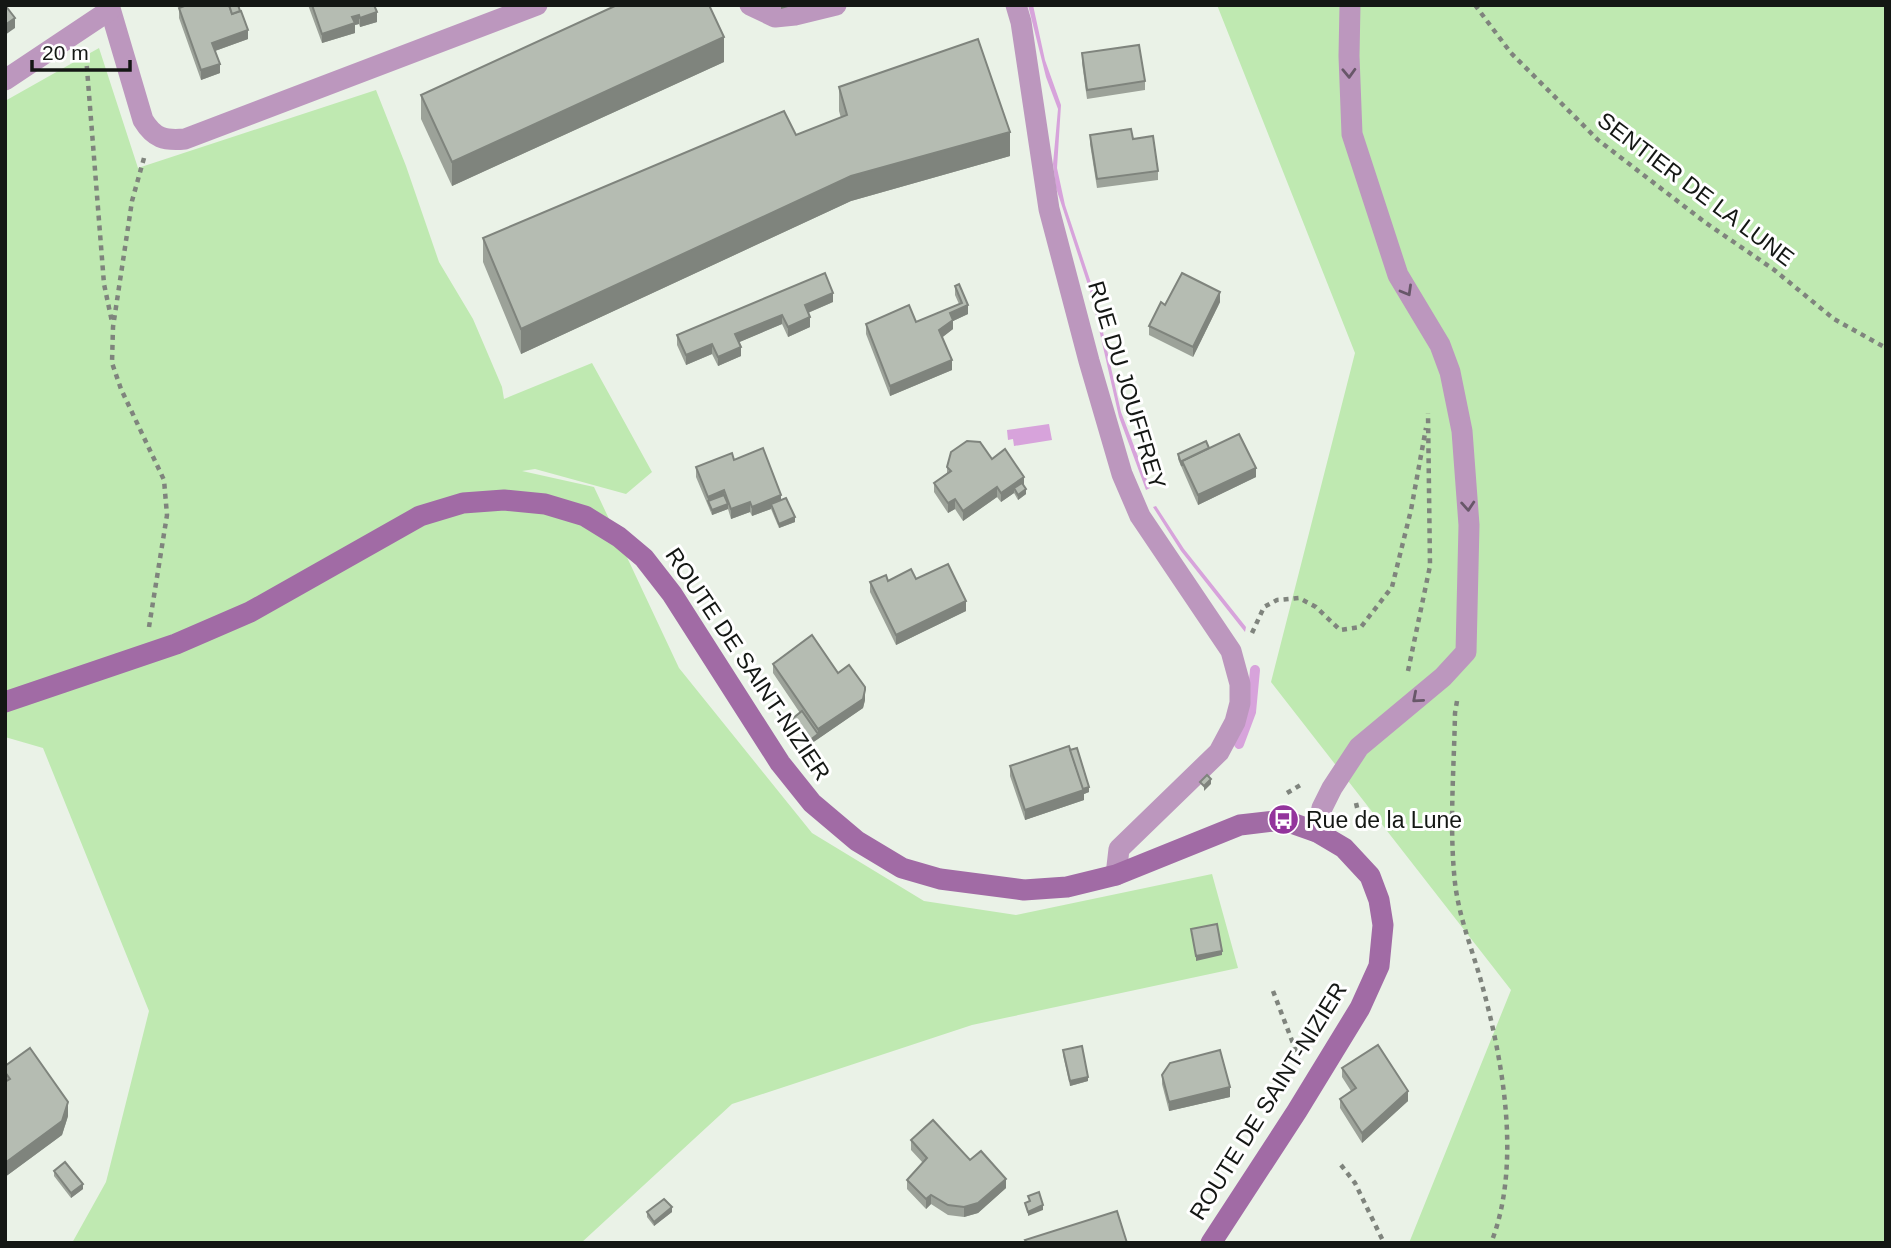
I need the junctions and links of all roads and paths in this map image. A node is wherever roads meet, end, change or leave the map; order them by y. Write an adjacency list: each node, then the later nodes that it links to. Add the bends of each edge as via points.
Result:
1 (537, 5): 10 (street, via 185,139 167,141)
2 (750, 5): 3 (street, via 775,17)
3 (836, 5)
4 (1016, 5): 23 (street, RUE DU JOUFFREY, via 1049,209 1122,474 1140,516 1231,651 1240,684 1236,722 1219,752 1119,849)
5 (1350, 5): 16 (street, one-way to 16, via 1352,134 1398,275 1440,345 1462,431 1469,525)
6 (1475, 5): 12 (path, SENTIER DE LA LUNE, via 1511,53 1598,139 1835,320)
7 (110, 7): 8 (street); 10 (street, via 137,103)
8 (83, 28): 9 (street); 11 (path, via 104,284)
9 (5, 80)
10 (152, 134): 11 (path, via 132,201)
11 (113, 327): 17 (path, via 112,363 164,480 167,515)
12 (1886, 348)
13 (1427, 404): 14 (path)
14 (1429, 416): 15 (path, via 1392,587 1361,627 1340,630 1299,598 1277,600 1264,607); 18 (path, via 1430,565)
15 (1252, 636)
16 (1466, 652): 22 (street, one-way to 22, via 1359,747 1322,808); 29 (path, via 1455,713 1455,885 1492,1024 1504,1109 1506,1180)
17 (145, 655): 19 (main road, ROUTE DE SAINT-NIZIER); 23 (main road, ROUTE DE SAINT-NIZIER, via 250,612 420,516 464,503 545,504 585,516 644,558 780,763 811,803 858,841 902,868 940,879 1024,890 1067,887)
18 (1406, 681)
19 (5, 702)
20 (1310, 780): 21 (path)
21 (1277, 795)
22 (1317, 832): 23 (main road, ROUTE DE SAINT-NIZIER, via 1283,820 1240,825); 27 (main road, ROUTE DE SAINT-NIZIER, via 1344,848 1370,876 1380,900 1383,925 1379,966 1360,1009)
23 (1116, 875)
24 (1273, 991): 25 (path, via 1299,1060)
25 (1296, 1070)
26 (1341, 1165): 28 (path, via 1355,1183)
27 (1211, 1243)
28 (1384, 1243)
29 (1491, 1243)

